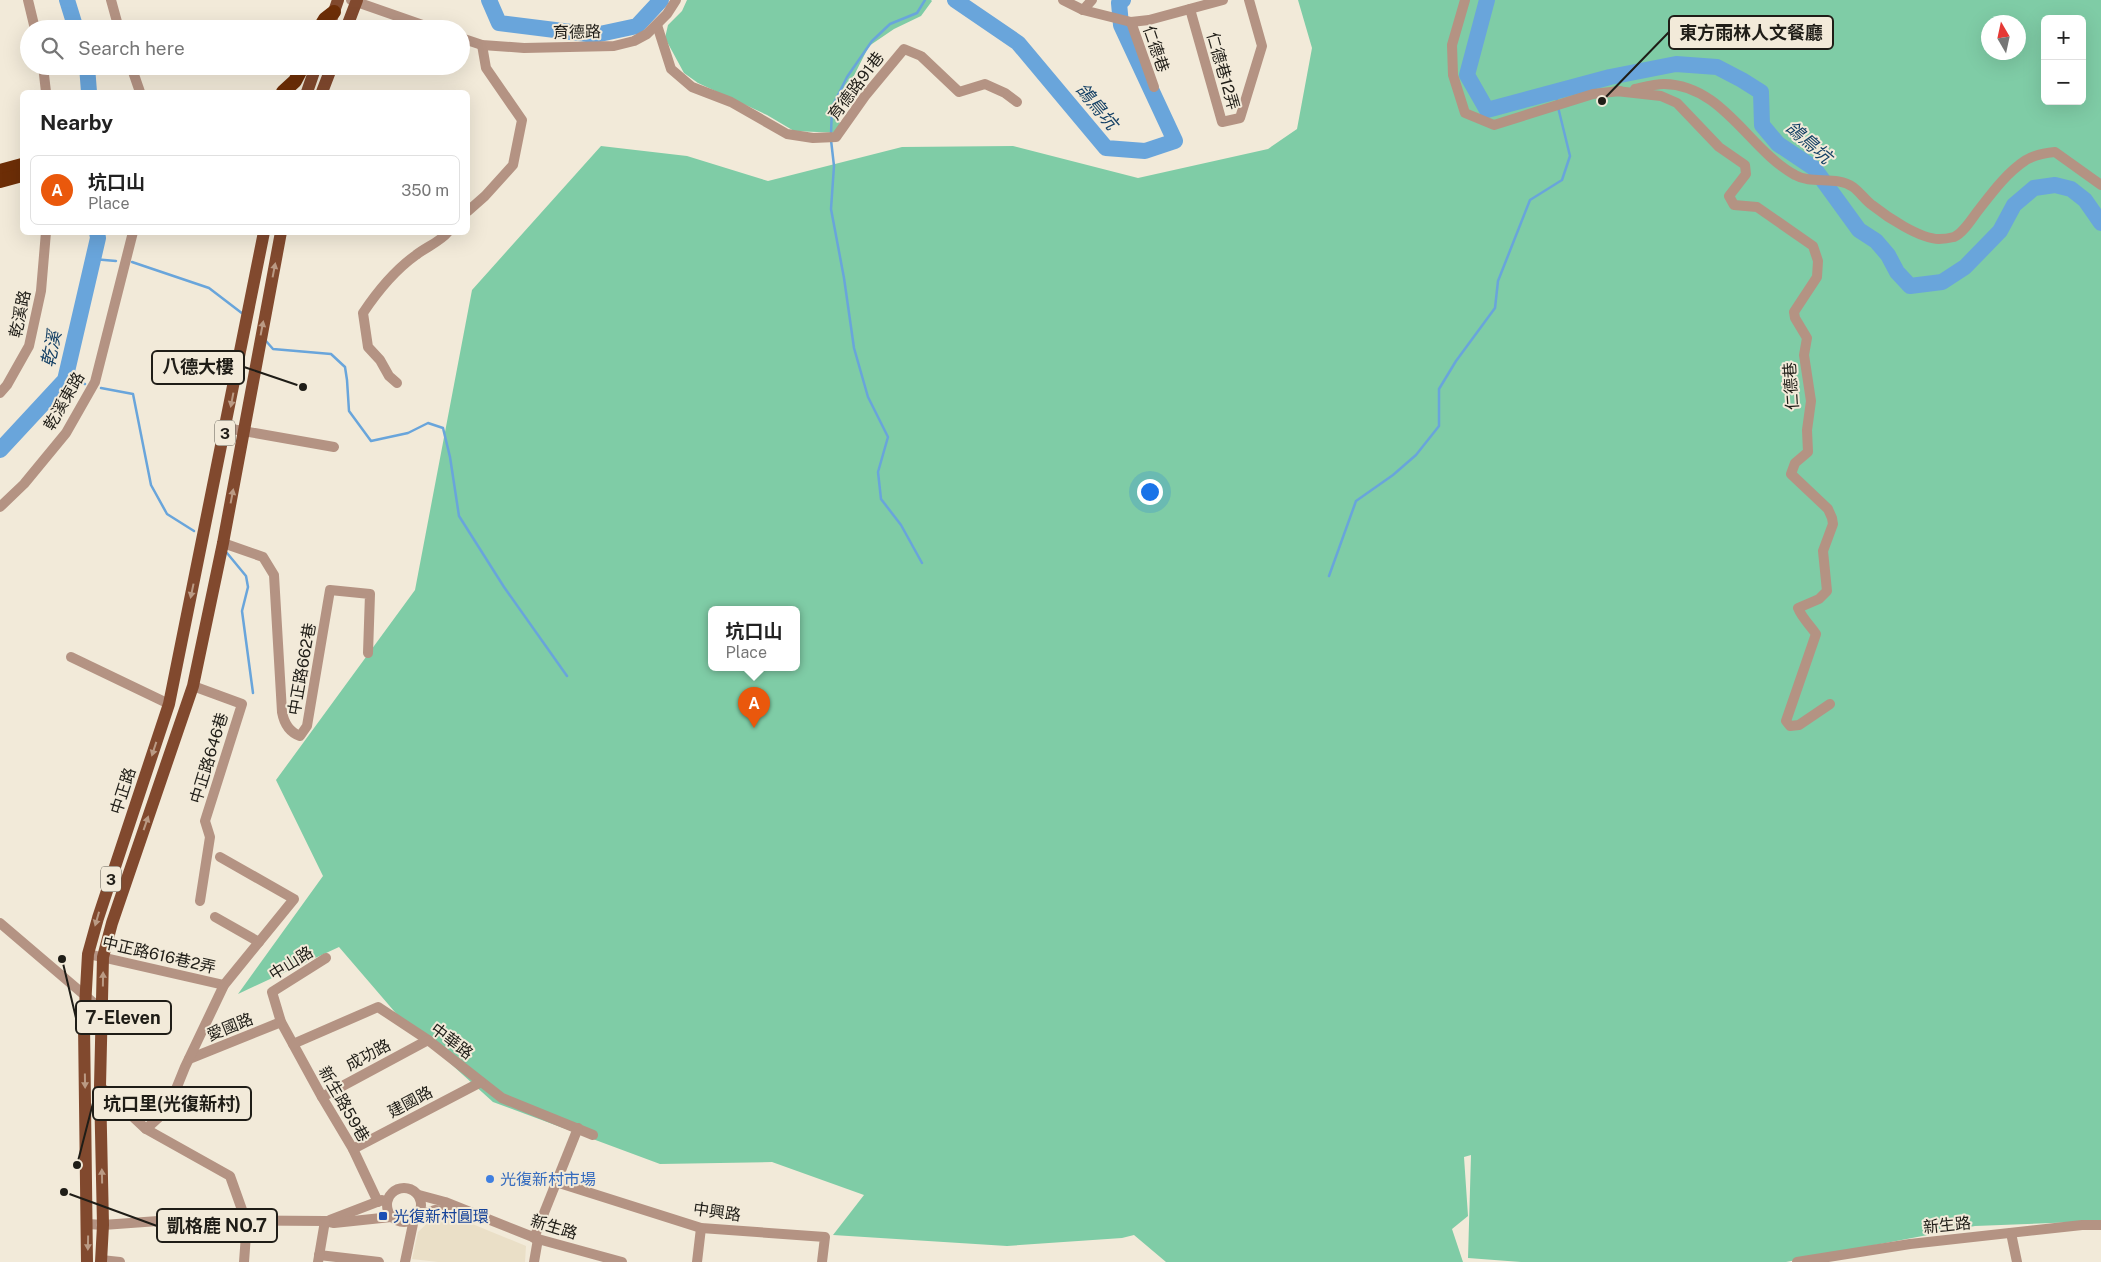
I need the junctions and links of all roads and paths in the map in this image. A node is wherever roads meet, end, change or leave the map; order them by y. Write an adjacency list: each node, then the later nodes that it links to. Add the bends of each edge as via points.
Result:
1 (28, 0): 13 (street)
2 (111, 0): 14 (street)
3 (676, 0): 20 (street, 育德路)
4 (1063, 0): 12 (street)
5 (1092, 0): 12 (street)
6 (1223, 0): 11 (street, 仁德巷)
7 (1249, 0): 11 (street, 仁德巷12弄, via 1262,46 1240,118 1222,122)
8 (1465, 0): 34 (street, 仁德巷, via 1452,45 1453,74 1465,113 1494,125 1593,94)
9 (355, 1): 17 (main road); 18 (street)
10 (336, 6): 15 (highway); 16 (main road)
11 (1190, 9): 19 (street, 仁德巷, via 1149,20)
12 (1087, 12): 19 (street)
13 (34, 20)
14 (117, 20)
15 (324, 20)
16 (331, 20)
17 (349, 20)
18 (409, 20)
19 (1128, 20): 28 (street, 仁德巷)
20 (657, 25): 22 (street, 育德路, via 634,41 614,46 524,48); 35 (street, 育德路91巷, via 670,69 692,87 731,102 788,134 836,138 904,49 921,56 959,92 985,84 1005,92)
21 (470, 41): 22 (street, 育德路)
22 (482, 45): 41 (street, via 486,68 522,120 513,165)
23 (44, 75): 29 (street)
24 (134, 75): 30 (street)
25 (298, 75): 31 (highway)
26 (313, 75): 32 (main road)
27 (329, 75): 33 (main road)
28 (1154, 87)
29 (46, 90)
30 (139, 90)
31 (285, 90)
32 (308, 90)
33 (323, 90)
34 (1616, 91): 40 (street, 仁德巷, via 1665,84 1704,96 1724,110 1762,152 1792,174 1803,180 1852,186 1872,205 1900,223 1920,235 1938,239 1955,237 1998,186 2025,161 2039,154 2055,152); 60 (street, 仁德巷, via 1661,96 1677,103 1719,147 1745,165 1746,174 1729,196 1734,204 1757,207 1813,246 1818,261 1818,277 1794,312 1807,338 1804,355 1811,401 1808,452 1795,463 1791,474 1828,509 1833,524 1823,551 1827,591 1819,599 1798,608 1816,634 1786,721 1790,726 1799,725)
35 (1017, 102)
36 (20, 166): 37 (highway)
37 (0, 171)
38 (20, 176): 39 (highway)
39 (0, 181)
40 (2101, 185)
41 (470, 208)
42 (46, 235): 48 (street, 乾溪路, via 41,290 29,346)
43 (132, 235): 52 (street, 乾溪東路, via 95,382 66,432 24,484)
44 (263, 235): 49 (main road, 中正路 / 3, one-way to 49)
45 (280, 235): 50 (main road, 中正路 / 3, one-way to 45)
46 (446, 235): 47 (street, via 397,272 363,313 368,347)
47 (397, 383)
48 (0, 393)
49 (226, 428): 50 (street); 55 (main road, 中正路 / 3, one-way to 55)
50 (244, 431): 51 (street); 53 (main road, 中正路 / 3, one-way to 50)
51 (334, 447)
52 (0, 507)
53 (223, 543): 54 (street, 中正路662巷, via 263,556 274,575 282,712 293,733 300,736 307,726 330,590 370,594); 57 (main road, 中正路 / 3)
54 (368, 653)
55 (179, 656): 57 (main road); 59 (main road, 中正路 / 3)
56 (71, 657): 59 (street)
57 (199, 658): 58 (main road, 中正路 / 3)
58 (193, 686): 62 (street, 中正路646巷, via 242,704 205,821 210,837); 67 (main road, 中正路 / 3, one-way to 58)
59 (169, 704): 66 (main road, 中正路 / 3, one-way to 66)
60 (1830, 704)
61 (220, 856): 65 (street, via 294,898)
62 (200, 901)
63 (215, 917): 65 (street)
64 (0, 923): 70 (street)
65 (259, 942): 69 (street)
66 (88, 954): 67 (street, 中正路616巷2弄); 70 (main road, 中正路 / 3)
67 (103, 957): 69 (street, 中正路616巷2弄); 71 (main road, 中正路 / 3, one-way to 67)
68 (326, 958): 72 (street, 中山路, via 272,992)
69 (224, 985): 75 (street)
70 (86, 996): 71 (street); 91 (main road, 中正路 / 3, one-way to 91)
71 (102, 1010): 77 (main road, 中正路 / 3)
72 (281, 1022): 74 (street, 新生路59巷); 75 (street, 愛國路)
73 (428, 1040): 74 (street, 中華路, via 378,1007); 76 (street, 中華路); 78 (street, 成功路)
74 (293, 1044): 78 (street, 新生路59巷)
75 (189, 1059): 80 (street, via 168,1109)
76 (481, 1082): 79 (street, 中華路, via 502,1098); 82 (street, 建國路)
77 (100, 1086): 80 (street); 92 (main road, 中正路 / 3, one-way to 77)
78 (322, 1097): 82 (street, 新生路59巷)
79 (578, 1128): 81 (street, 中華路); 83 (street)
80 (146, 1129): 89 (street, via 230,1176)
81 (594, 1135)
82 (353, 1149): 85 (street, 新生路59巷)
83 (556, 1182): 94 (street, 中興路); 96 (street)
84 (419, 1195): 85 (street, 新生路, via 405,1187 394,1190); 86 (street, 新生路); 88 (street, via 422,1206)
85 (382, 1200): 87 (street); 90 (street, 新生路)
86 (478, 1216): 88 (street, 新生路, via 442,1210); 96 (street, 新生路)
87 (391, 1217): 88 (street, 新生路, via 404,1222); 90 (street, 新生路, via 334,1223)
88 (416, 1218): 104 (street)
89 (247, 1221): 90 (street, 新生路); 92 (street, 新生路, via 172,1220); 102 (street)
90 (325, 1221): 97 (street)
91 (88, 1224): 92 (street, 新生路); 100 (main road, 中正路 / 3, one-way to 100)
92 (103, 1225): 99 (main road, 中正路 / 3)
93 (2101, 1225): 95 (street, 新生路)
94 (701, 1228): 107 (street); 108 (street, 中興路, via 825,1237)
95 (2011, 1233): 98 (street); 109 (street, 新生路, via 1910,1244)
96 (536, 1239): 105 (street); 106 (street, 新生路)
97 (318, 1259): 103 (street)
98 (2016, 1260)
99 (101, 1261): 101 (street)
100 (87, 1262)
101 (120, 1262)
102 (244, 1262)
103 (379, 1262)
104 (405, 1262)
105 (534, 1262)
106 (622, 1262)
107 (697, 1262)
108 (822, 1262)
109 (1797, 1262)

